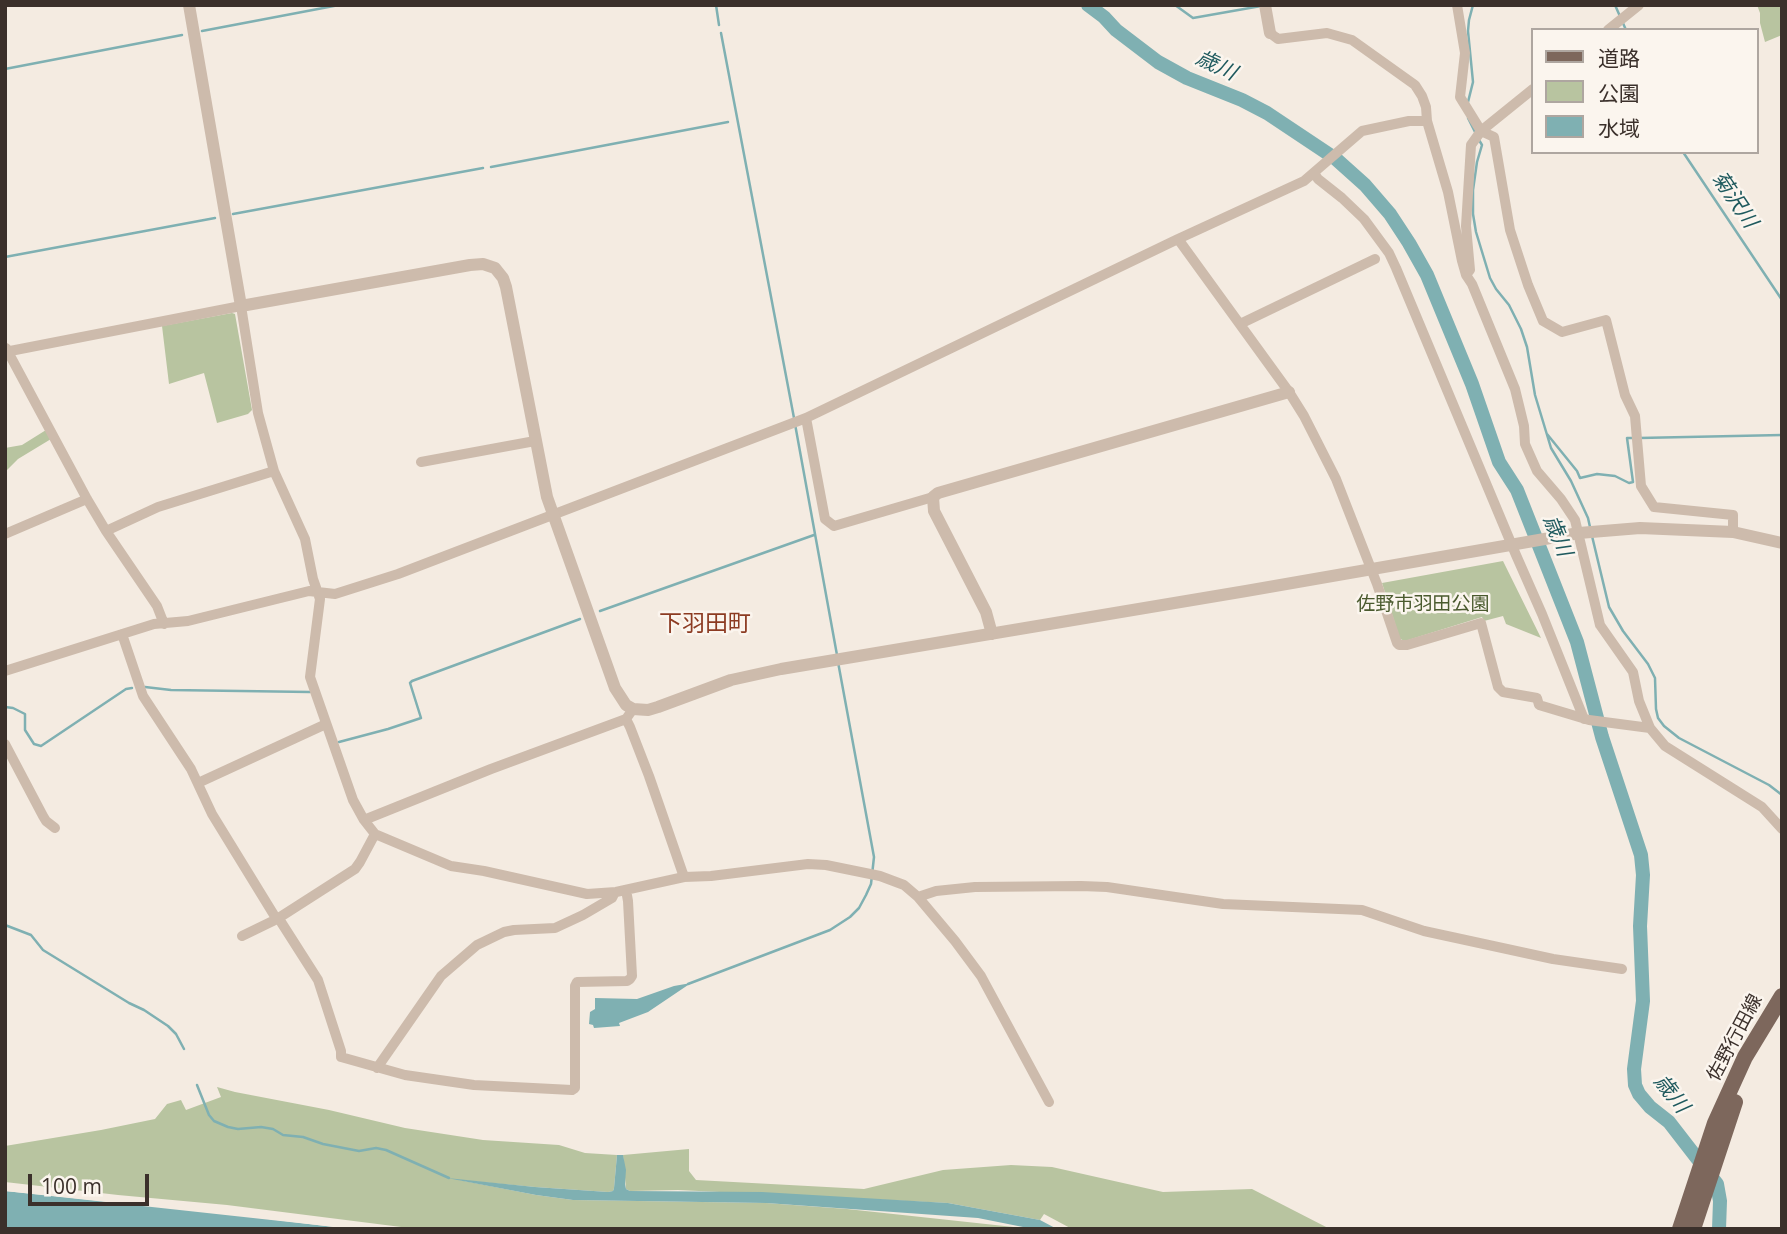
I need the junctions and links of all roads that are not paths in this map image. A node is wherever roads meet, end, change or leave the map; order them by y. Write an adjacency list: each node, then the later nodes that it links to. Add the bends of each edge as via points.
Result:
1 (188, 5): 14 (street)
2 (1265, 5): 6 (street)
3 (1457, 5): 9 (street, via 1465,53 1460,97)
4 (1639, 5): 5 (street)
5 (1616, 24)
6 (1270, 33): 8 (street, via 1278,39 1327,33 1352,40 1415,85)
7 (1532, 90): 9 (street)
8 (1427, 121): 10 (street, via 1362,131); 13 (street)
9 (1479, 134): 13 (street, via 1471,145 1468,171 1470,270); 26 (street, via 1494,137 1510,230 1543,321 1562,332 1606,320 1634,416 1642,486 1654,508 1733,515)
10 (1318, 169): 11 (street, via 1304,181); 30 (street, via 1318,179 1364,219 1389,253)
11 (1178, 239): 15 (street); 18 (street)
12 (1375, 259): 15 (street)
13 (1466, 275): 27 (street, via 1515,389 1525,444 1537,471 1575,520)
14 (242, 306): 16 (street); 19 (street, via 470,265 495,268 506,287); 21 (street, via 258,413)
15 (1240, 324): 17 (street)
16 (6, 350): 23 (street)
17 (1289, 392): 22 (street); 31 (street, via 1336,479)
18 (798, 421): 22 (street, via 825,519 834,526); 24 (street)
19 (535, 441): 20 (street); 24 (street)
20 (421, 462)
21 (274, 471): 25 (street, via 158,507); 32 (street, via 304,539)
22 (933, 497): 35 (street, via 934,511 986,612)
23 (87, 499): 25 (street); 28 (street)
24 (553, 515): 32 (street, via 398,574 335,594); 37 (street, via 615,688)
25 (106, 531): 33 (street, via 157,606)
26 (1733, 532): 27 (street, via 1640,528); 29 (street)
27 (1577, 533): 30 (street); 40 (street, via 1600,625 1633,672)
28 (5, 534)
29 (1782, 543)
30 (1514, 545): 31 (street); 38 (street)
31 (1371, 569): 35 (street); 38 (street, via 1399,645 1481,623 1503,692 1537,698 1539,705)
32 (318, 591): 33 (street); 39 (street, via 310,677)
33 (164, 624): 34 (street)
34 (122, 634): 36 (street); 42 (street, via 143,696)
35 (992, 634): 37 (street, via 742,677)
36 (5, 671)
37 (629, 714): 43 (street); 47 (street)
38 (1586, 719): 40 (street)
39 (326, 724): 42 (street); 43 (street)
40 (1650, 728): 45 (street, via 1665,746 1762,807)
41 (5, 744): 44 (street, via 43,816)
42 (198, 783): 50 (street, via 212,814)
43 (364, 820): 46 (street)
44 (55, 828)
45 (1782, 829)
46 (375, 834): 48 (street, via 451,866 587,894); 50 (street, via 355,869)
47 (684, 877): 48 (street); 49 (street, via 826,865 880,876 904,885)
48 (620, 891): 55 (street, via 555,928 504,932 477,945 441,976); 55 (street, via 628,901 632,976 627,981 577,982 575,1088 474,1085)
49 (918, 897): 52 (street, via 975,887 1081,886 1220,904 1362,910 1424,931); 56 (street, via 981,976)
50 (278, 919): 51 (street); 55 (street, via 318,980 341,1057)
51 (242, 936)
52 (1622, 969)
53 (1782, 996): 57 (main road, 佐野行田線, via 1740,1066)
54 (1782, 1013): 57 (main road, 佐野行田線, via 1752,1063)
55 (377, 1068)
56 (1049, 1102)
57 (1714, 1145): 58 (main road)
58 (1697, 1196): 59 (main road); 60 (main road)
59 (1680, 1229)
60 (1693, 1229)

